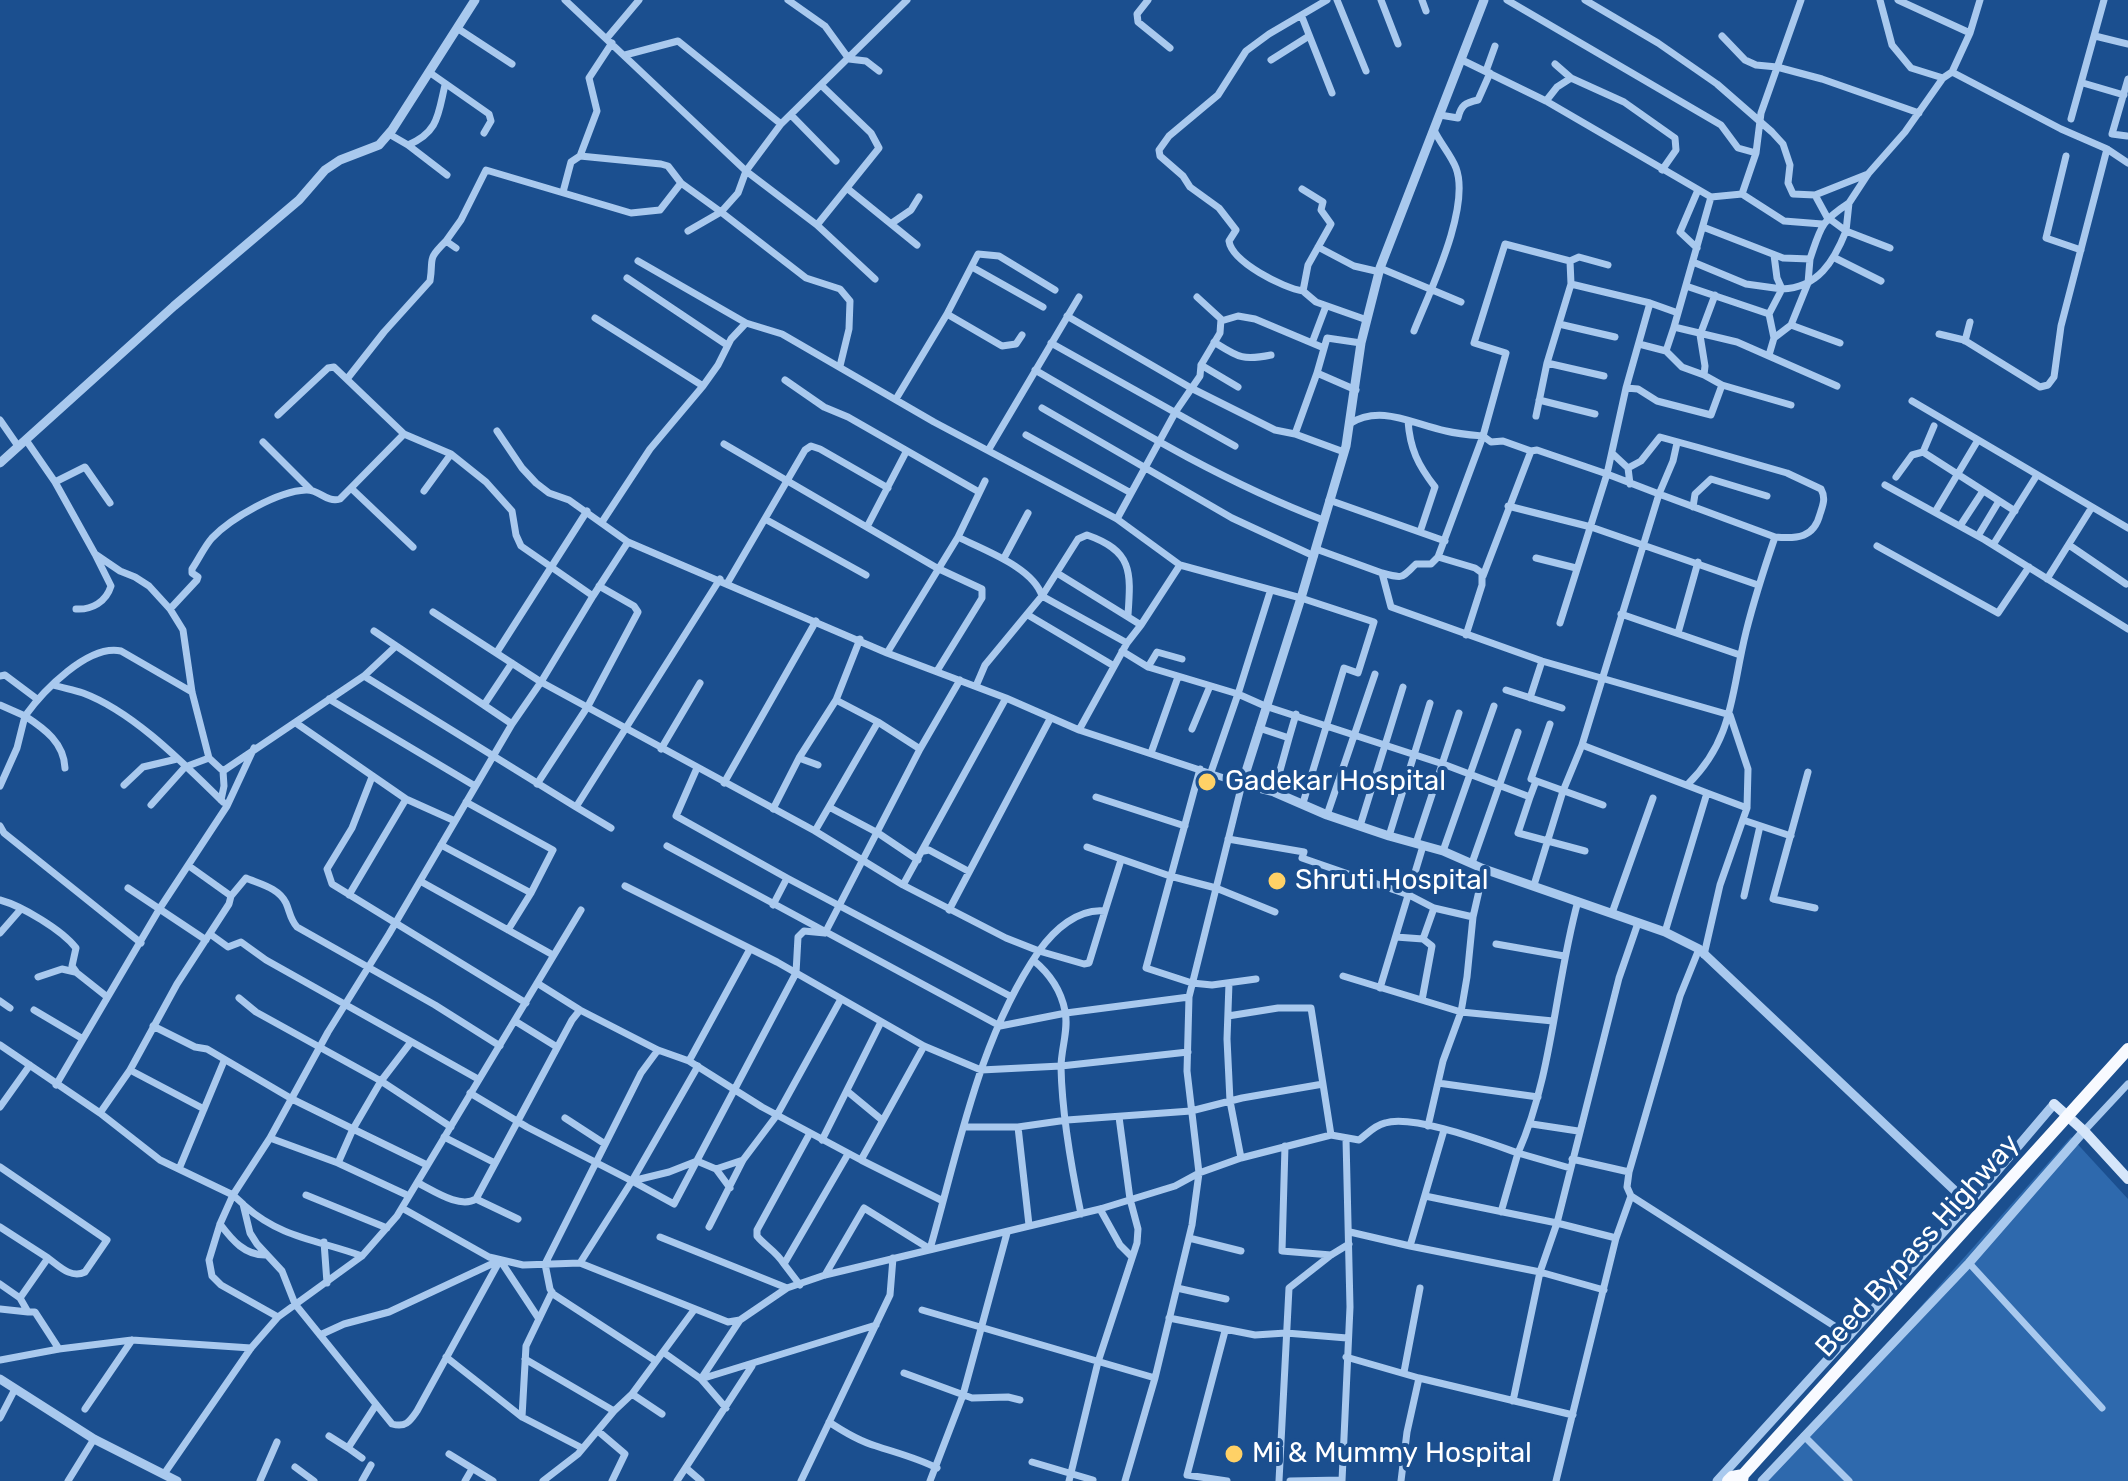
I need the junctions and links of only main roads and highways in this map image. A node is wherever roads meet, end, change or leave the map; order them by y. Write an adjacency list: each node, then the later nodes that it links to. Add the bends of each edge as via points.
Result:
1 (2128, 1049): 4 (highway, Beed Bypass Highway)
2 (2054, 1104): 3 (main road)
3 (2128, 1179)
4 (1742, 1478): 5 (highway, Beed Bypass Highway)
5 (1728, 1481)

